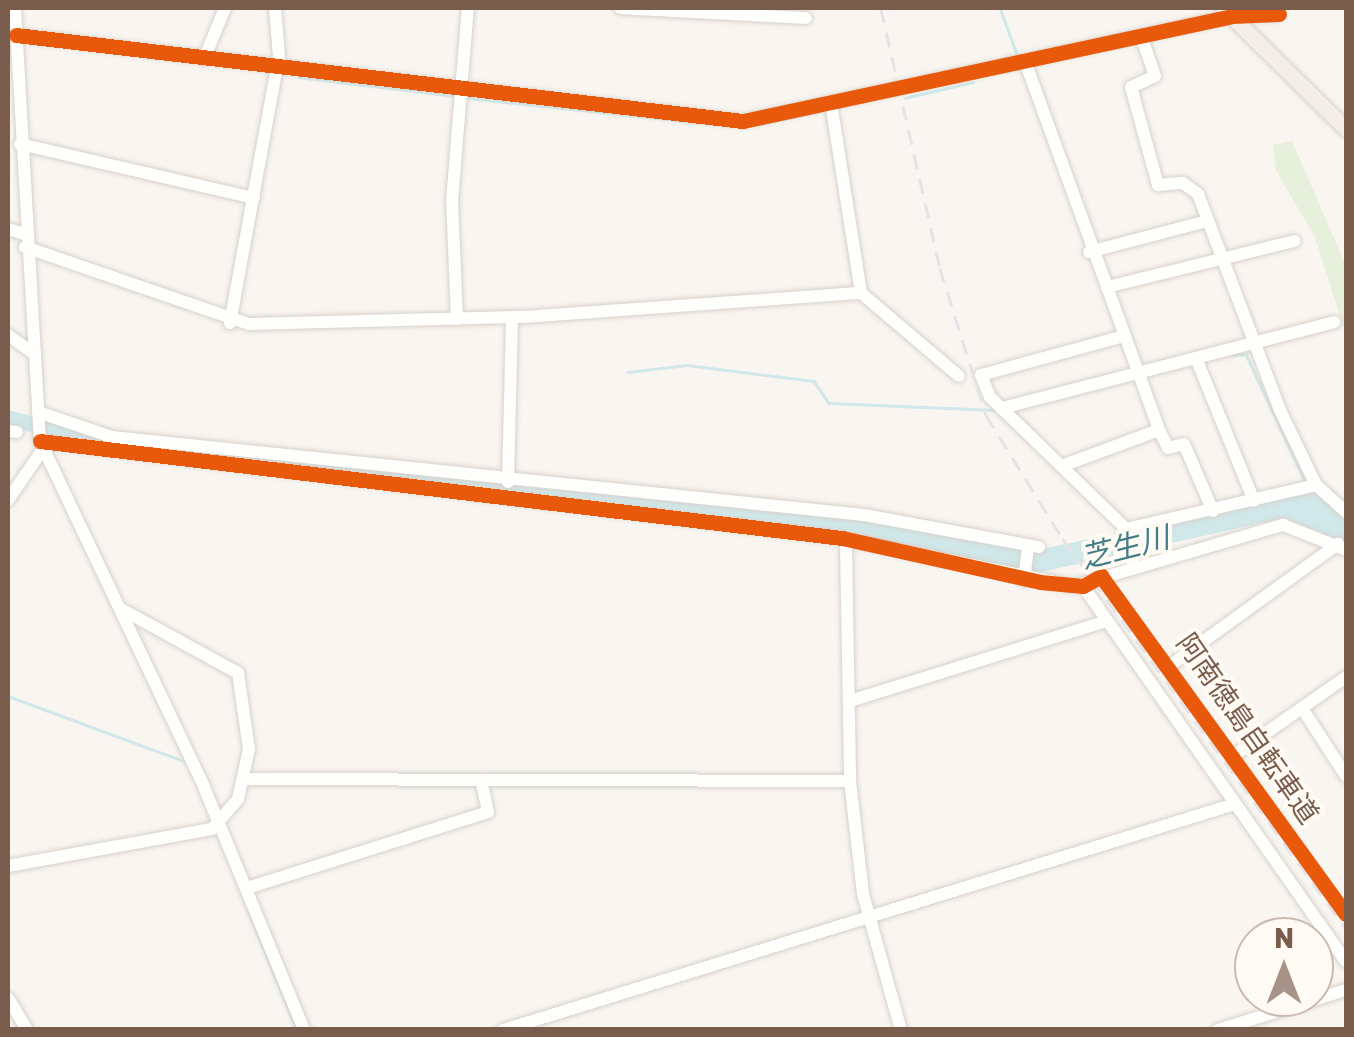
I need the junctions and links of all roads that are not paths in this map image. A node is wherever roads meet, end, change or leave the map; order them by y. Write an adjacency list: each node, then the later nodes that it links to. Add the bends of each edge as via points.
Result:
1 (15, 8): 9 (street)
2 (225, 8): 11 (street)
3 (276, 8): 13 (street)
4 (468, 8): 14 (street)
5 (620, 8): 8 (street)
6 (1227, 12): 7 (street); 10 (street); 16 (main road)
7 (1282, 14)
8 (806, 18)
9 (16, 35): 11 (street); 17 (street)
10 (1142, 38): 12 (street); 19 (street, via 1155,76 1131,86 1158,184 1192,187)
11 (204, 60): 13 (street)
12 (1023, 65): 15 (street); 23 (street)
13 (276, 70): 14 (street); 18 (street)
14 (466, 96): 15 (street, via 743,121); 27 (street, via 452,201)
15 (832, 107): 26 (street)
16 (1346, 129)
17 (20, 144): 18 (street); 21 (street)
18 (254, 198): 30 (street)
19 (1207, 222): 23 (street); 24 (street)
20 (8, 229): 21 (street)
21 (24, 241): 30 (street); 34 (street)
22 (1294, 241): 24 (street)
23 (1092, 259): 25 (street)
24 (1220, 259): 25 (street); 33 (street)
25 (1105, 291): 32 (street)
26 (861, 293): 28 (street); 36 (street)
27 (457, 318): 28 (street); 30 (street)
28 (512, 318): 43 (street)
29 (1334, 322): 33 (street)
30 (230, 323)
31 (8, 335): 34 (street)
32 (1121, 337): 37 (street); 38 (street, via 982,375)
33 (1252, 344): 35 (street); 44 (street)
34 (33, 354): 39 (street)
35 (1197, 362): 37 (street); 46 (street)
36 (959, 376)
37 (1138, 376): 38 (street); 40 (street)
38 (1006, 407): 42 (street)
39 (38, 414): 41 (street); 43 (street, via 112,437)
40 (1158, 430): 42 (street); 47 (street, via 1168,448 1184,444)
41 (40, 447): 45 (street); 50 (street); 55 (street)
42 (1067, 464): 49 (street)
43 (508, 482): 53 (street, via 864,515 1031,548)
44 (1310, 487): 46 (street); 48 (street)
45 (8, 500)
46 (1254, 501): 47 (street)
47 (1212, 511): 49 (street)
48 (1346, 512)
49 (1126, 530): 52 (street)
50 (846, 545): 53 (street); 59 (street)
51 (1342, 547): 52 (street, via 1284,524); 57 (street)
52 (1133, 562): 54 (street)
53 (1025, 578): 54 (street)
54 (1084, 586): 56 (street)
55 (123, 610): 63 (street, via 238,672); 67 (street)
56 (1104, 622): 59 (street); 66 (street)
57 (1172, 664)
58 (1346, 676): 60 (street)
59 (850, 701): 65 (street)
60 (1302, 708): 61 (street); 62 (street)
61 (1236, 754)
62 (1346, 776)
63 (245, 779): 64 (street); 67 (street)
64 (481, 780): 65 (street); 69 (street, via 488,812)
65 (850, 781): 70 (street)
66 (1235, 804): 70 (street); 71 (street)
67 (216, 827): 68 (street); 69 (street)
68 (8, 866)
69 (246, 888): 75 (street)
70 (866, 918): 76 (street); 77 (street)
71 (1346, 961)
72 (1346, 990): 78 (street)
73 (8, 998): 74 (street)
74 (27, 1030)
75 (304, 1030)
76 (504, 1030)
77 (900, 1030)
78 (1218, 1030)

